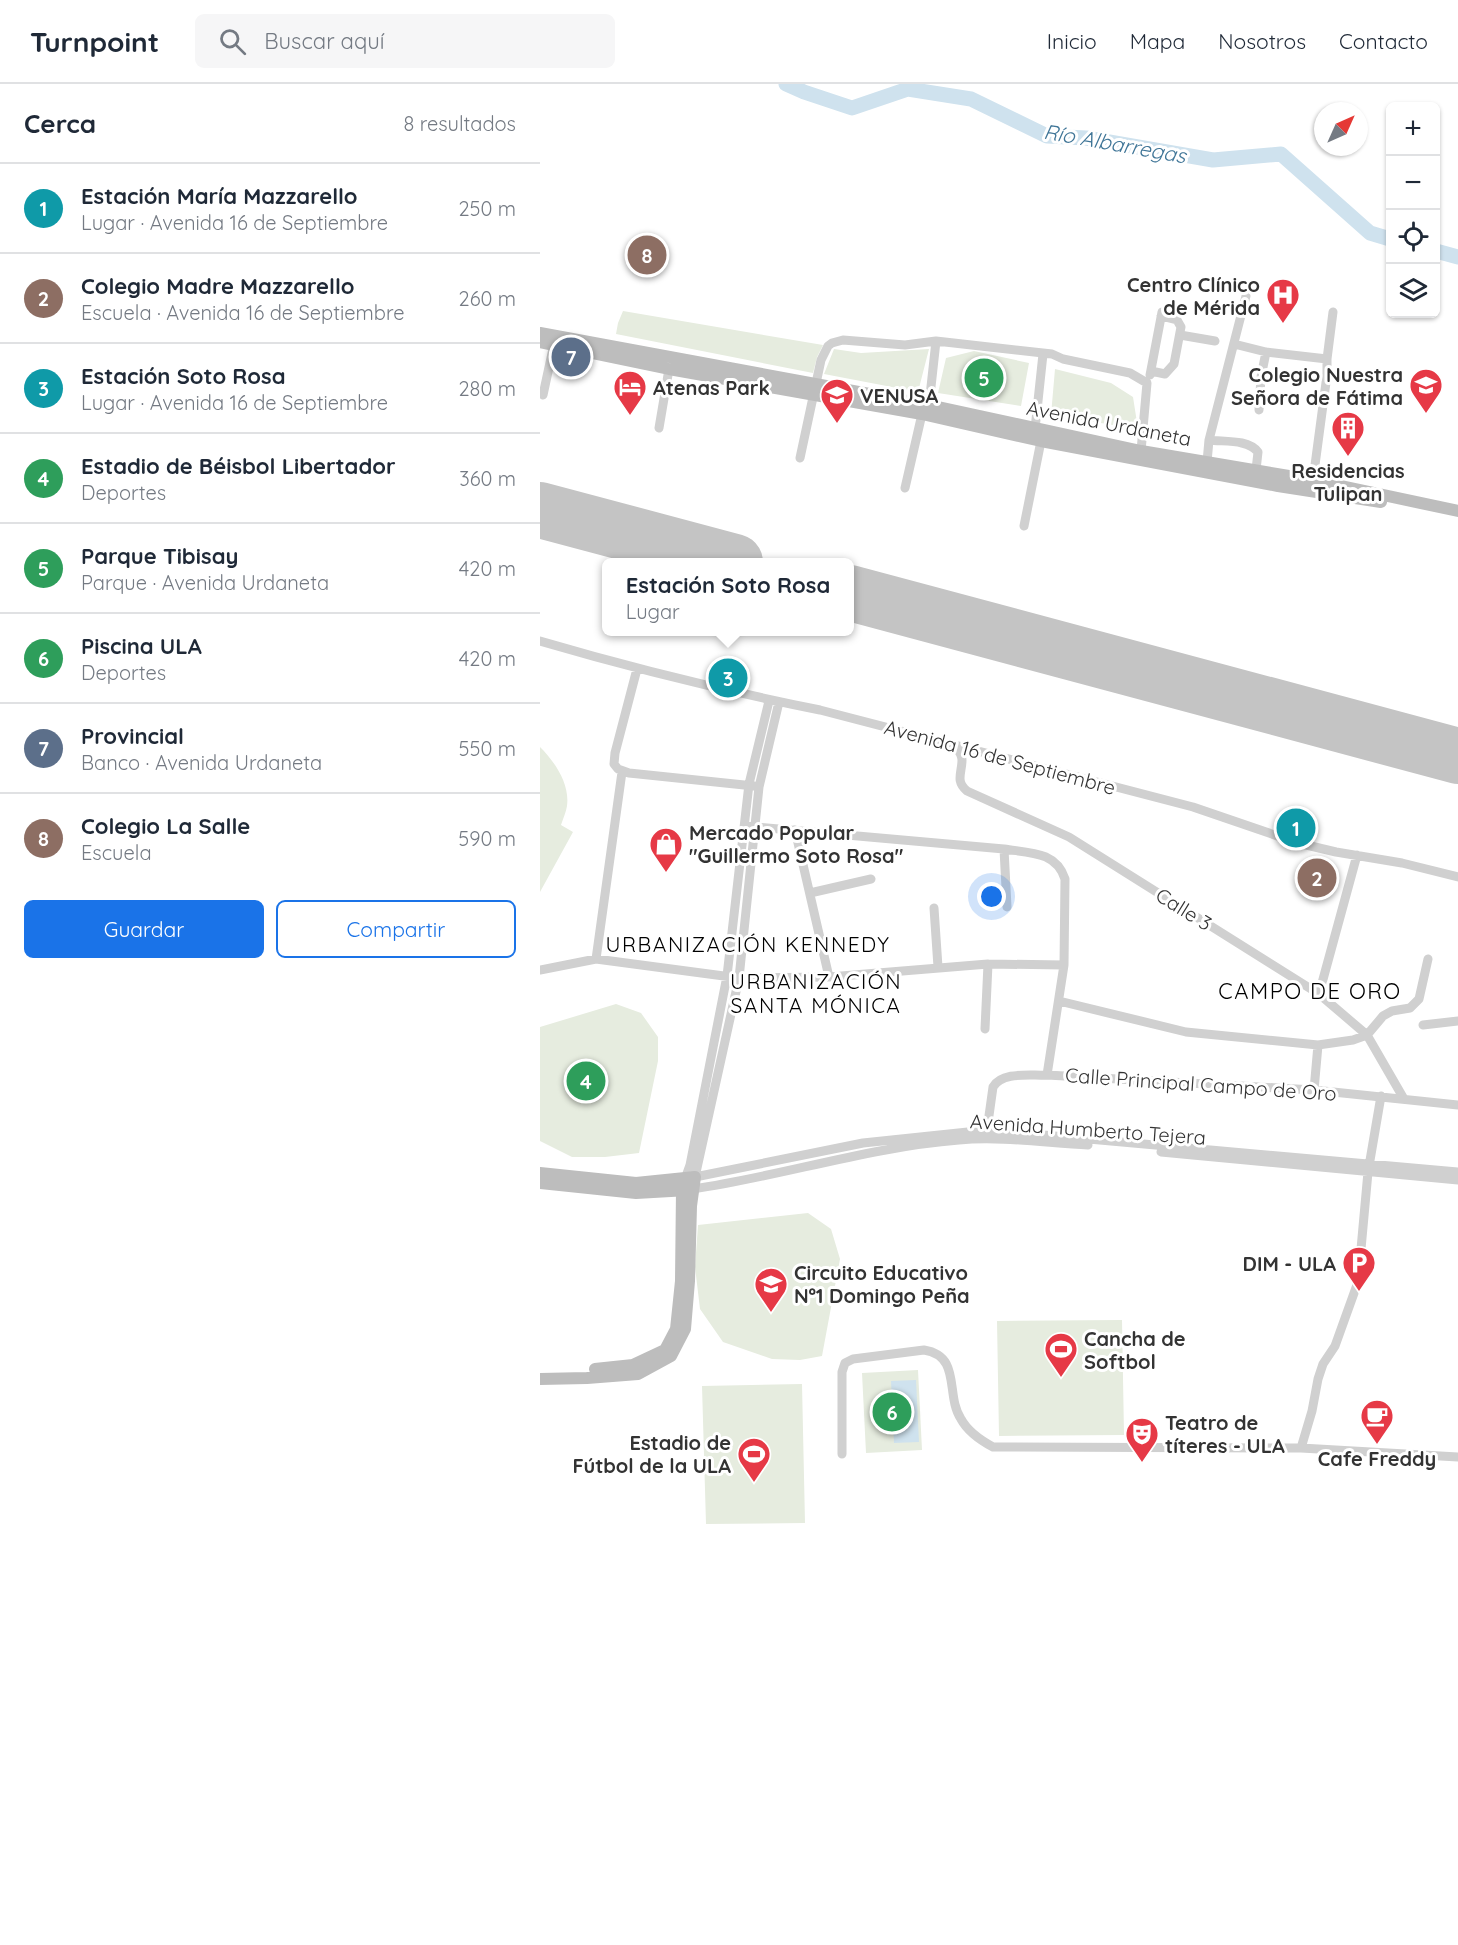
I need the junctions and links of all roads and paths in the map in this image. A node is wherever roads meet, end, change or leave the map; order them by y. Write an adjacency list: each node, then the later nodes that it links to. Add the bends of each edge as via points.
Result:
1 (1246, 296): 9 (street)
2 (1333, 312): 12 (street)
3 (540, 333): 16 (street, Avenida Urdaneta)
4 (1180, 335): 6 (street); 14 (street, via 1172,368 1165,374); 14 (street, via 1180,323 1162,313)
5 (936, 341): 11 (street); 16 (street, via 906,345 843,340 832,343 821,360); 18 (street)
6 (1215, 341)
7 (540, 342): 8 (street, Avenida Urdaneta)
8 (554, 344): 13 (street, Avenida Urdaneta); 17 (street)
9 (1234, 344): 10 (street); 22 (street)
10 (1266, 351): 12 (street); 19 (street)
11 (1043, 354): 15 (street, via 1130,374); 21 (street)
12 (1327, 359): 28 (street)
13 (669, 369): 16 (street, Avenida Urdaneta); 20 (street)
14 (1150, 371): 15 (street)
15 (1147, 383): 24 (street)
16 (816, 390): 18 (street, Avenida Urdaneta); 25 (street)
17 (543, 395)
18 (925, 409): 21 (street, Avenida Urdaneta); 23 (street, Avenida Urdaneta); 29 (street)
19 (1259, 410)
20 (659, 428)
21 (1035, 429): 24 (street, Avenida Urdaneta)
22 (1209, 440): 26 (street); 27 (street, via 1254,447 1258,452)
23 (1041, 441): 31 (street, Avenida Urdaneta); 32 (street)
24 (1141, 451): 26 (street, Avenida Urdaneta)
25 (800, 458)
26 (1207, 462): 27 (street, Avenida Urdaneta)
27 (1256, 470): 28 (street, Avenida Urdaneta)
28 (1313, 480): 30 (street, Avenida Urdaneta)
29 (905, 488)
30 (1458, 511)
31 (1458, 518)
32 (1024, 526)
33 (540, 641): 34 (street, Avenida 16 de Septiembre)
34 (637, 669): 35 (street, Avenida 16 de Septiembre); 37 (street, via 615,753 614,764)
35 (774, 701): 36 (street, Avenida 16 de Septiembre); 38 (street); 39 (street)
36 (956, 747): 43 (street, Avenida 16 de Septiembre, via 1193,807 1298,843); 58 (street, Calle 3, via 962,759 959,781 967,792 1069,837)
37 (622, 771): 38 (street); 49 (street)
38 (749, 784): 39 (street); 40 (street)
39 (759, 787): 40 (street)
40 (749, 826): 41 (street); 55 (street); 57 (street)
41 (795, 830): 42 (street); 46 (street)
42 (1004, 849): 47 (street); 52 (street, via 1044,856 1061,868 1065,879)
43 (1357, 855): 44 (street, Avenida 16 de Septiembre); 58 (street)
44 (1458, 877)
45 (871, 879): 46 (street)
46 (810, 893): 56 (street)
47 (1007, 907)
48 (934, 908): 53 (street)
49 (596, 959): 54 (street); 55 (street)
50 (1428, 959): 63 (street, via 1416,1003 1383,1016)
51 (988, 964): 52 (street); 53 (street); 62 (street)
52 (1064, 965): 59 (street)
53 (938, 967): 56 (street)
54 (540, 970)
55 (727, 976): 57 (street); 76 (street)
56 (829, 977): 57 (street)
57 (739, 978): 76 (street)
58 (1319, 994): 63 (street, Calle 3)
59 (1059, 1002): 64 (street, via 1186,1032); 65 (street)
60 (1458, 1021): 61 (street)
61 (1423, 1025)
62 (985, 1029)
63 (1367, 1035): 64 (street); 68 (street, Calle 3)
64 (1318, 1045): 66 (street)
65 (1047, 1075): 66 (street, Calle Principal Campo de Oro); 70 (street, Calle Principal Campo de Oro, via 1004,1077 996,1081)
66 (1314, 1090): 67 (street, Calle Principal Campo de Oro)
67 (1381, 1096): 68 (street, Calle Principal Campo de Oro); 71 (street)
68 (1404, 1099): 69 (street, Calle Principal Campo de Oro)
69 (1458, 1105)
70 (987, 1130): 71 (street, Avenida Humberto Tejera); 76 (street, Avenida Humberto Tejera, via 863,1143)
71 (1369, 1168): 72 (street, Avenida Humberto Tejera); 74 (street, Avenida Humberto Tejera); 76 (street, Avenida Humberto Tejera, via 962,1139); 79 (street, via 1358,1281 1335,1346 1317,1380)
72 (1458, 1172)
73 (540, 1173): 76 (street, Avenida Humberto Tejera)
74 (1458, 1180)
75 (540, 1183): 76 (street, Avenida Humberto Tejera, via 636,1193)
76 (689, 1184): 77 (street, via 676,1329 665,1350 633,1365); 78 (street, via 685,1329 671,1356 638,1374)
77 (540, 1371)
78 (540, 1379)
79 (1301, 1448): 80 (street, via 993,1447 978,1439 961,1420 943,1358 924,1350 853,1359 845,1364); 81 (street)
80 (842, 1454)
81 (1458, 1457)

